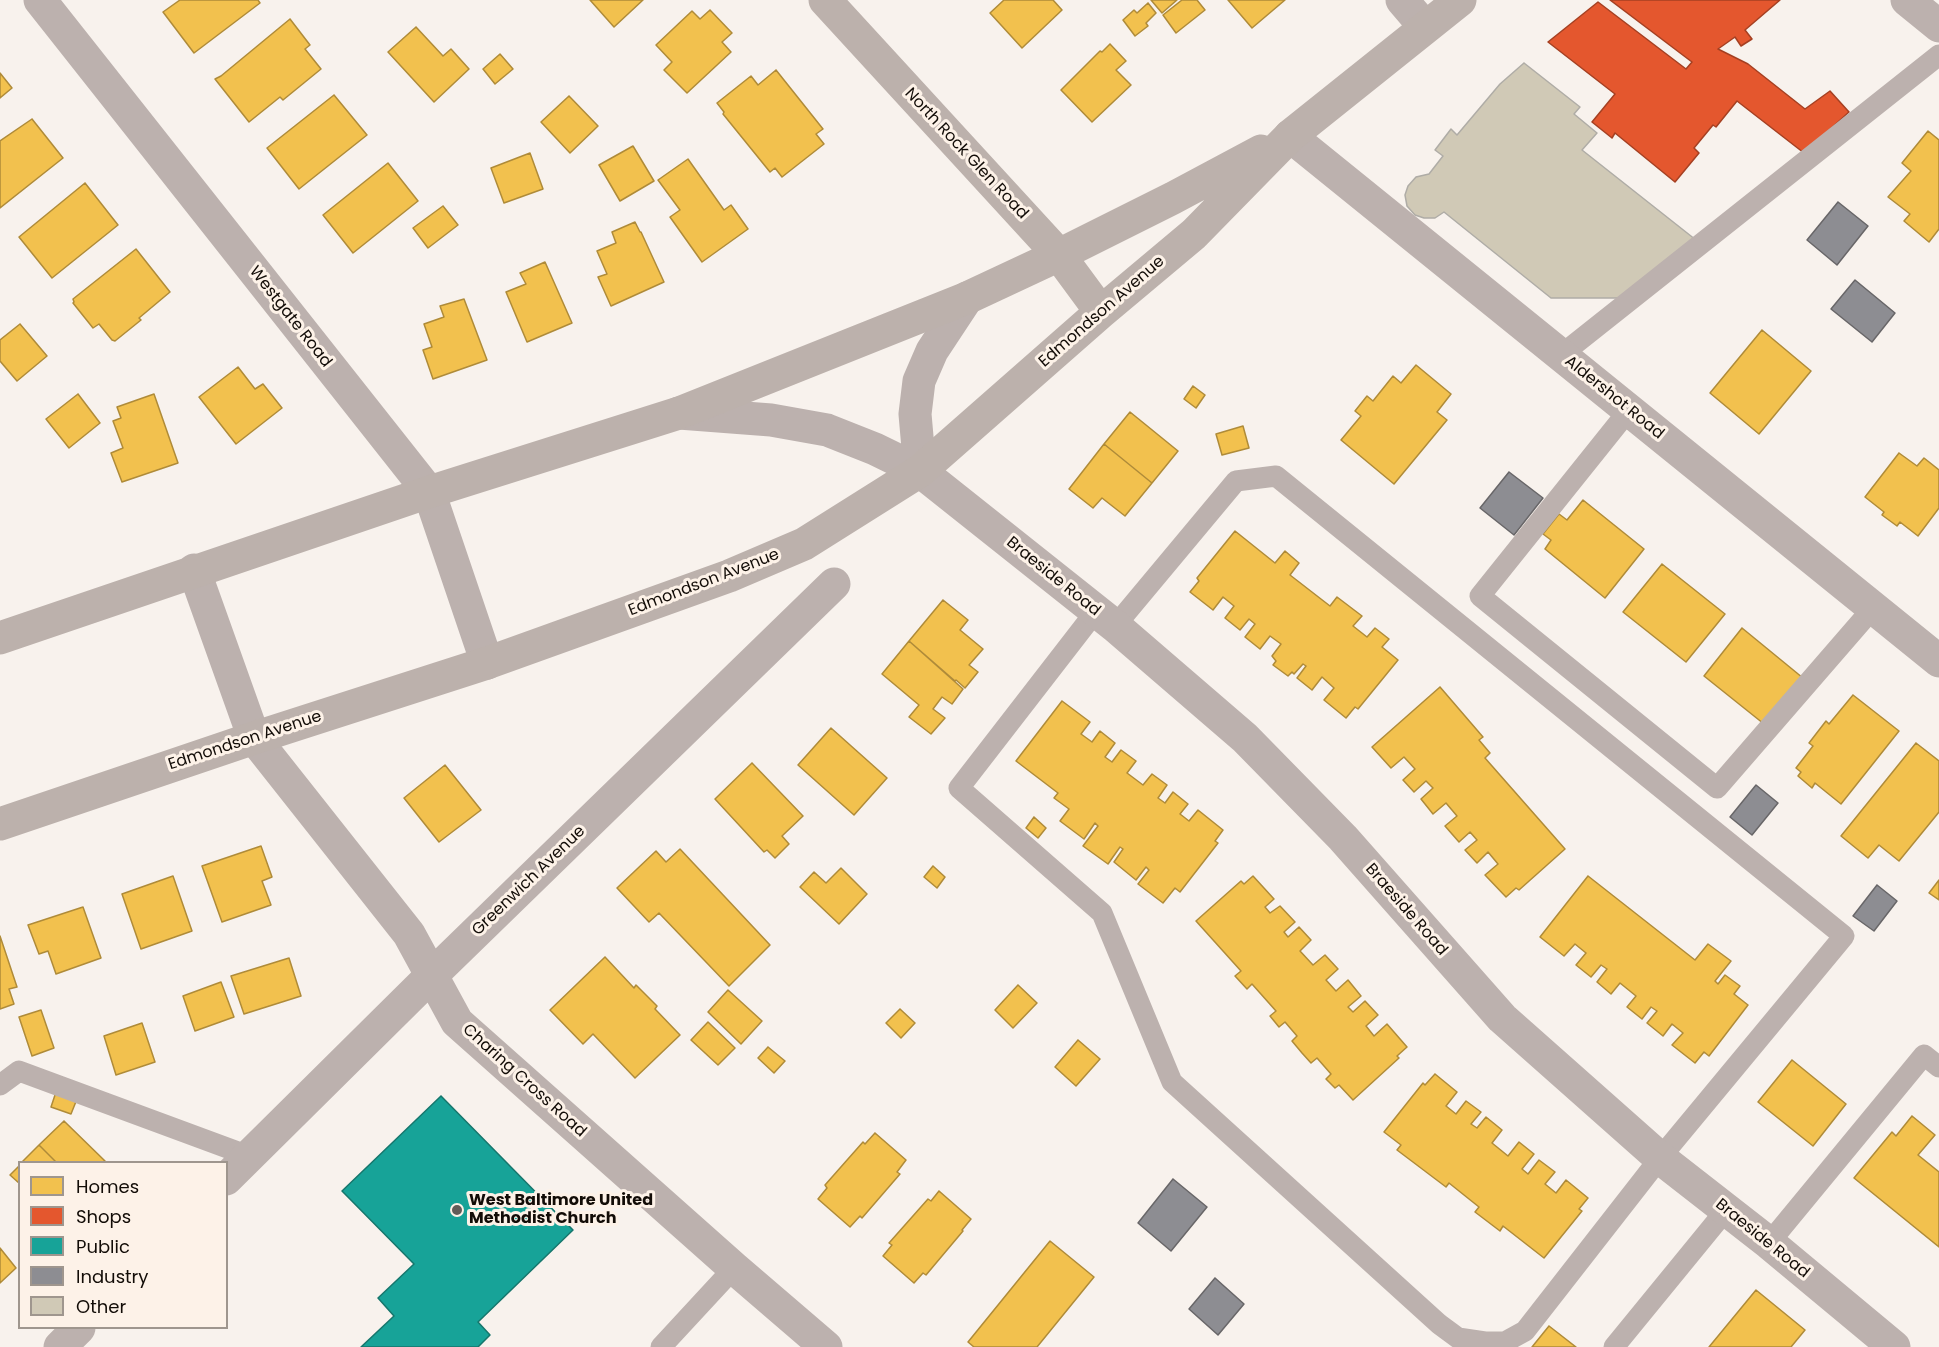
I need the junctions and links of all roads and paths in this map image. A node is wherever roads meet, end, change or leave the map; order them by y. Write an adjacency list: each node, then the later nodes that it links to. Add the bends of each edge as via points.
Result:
1 (40, 0): 17 (street, Westgate Road)
2 (825, 0): 10 (main road, North Rock Glen Road)
3 (1402, 0): 7 (street)
4 (1460, 0): 7 (main road, Edmondson Avenue)
5 (1907, 0): 6 (street)
6 (1939, 26)
7 (1425, 27): 9 (main road, Edmondson Avenue)
8 (1939, 55): 13 (lane)
9 (1290, 136): 10 (main road, Edmondson Avenue); 12 (main road, Edmondson Avenue, via 1194,234); 13 (street, Aldershot Road)
10 (1059, 255): 11 (main road, Edmondson Avenue); 12 (main road, North Rock Glen Road)
11 (967, 298): 15 (main road, Edmondson Avenue); 16 (street, via 932,351 919,381 915,414)
12 (1101, 312): 16 (main road, Edmondson Avenue)
13 (1561, 355): 14 (street, Aldershot Road)
14 (1629, 410): 20 (street, Aldershot Road); 20 (lane, via 1480,596 1498,611 1717,788)
15 (679, 413): 16 (street, Braeside Road, via 771,420 827,430); 17 (main road, Edmondson Avenue)
16 (920, 471): 21 (street, Braeside Road); 24 (main road, Edmondson Avenue, via 804,544 729,576)
17 (429, 492): 18 (main road, Edmondson Avenue); 24 (street, Westgate Road)
18 (194, 570): 22 (main road, Edmondson Avenue); 25 (street, Charing Cross Road)
19 (834, 584): 27 (street, Greenwich Avenue)
20 (1873, 608): 23 (street, Aldershot Road)
21 (1105, 618): 31 (street, Braeside Road, via 1245,738 1343,838 1502,1018); 31 (lane, via 1236,481 1276,476 1845,936); 31 (lane, via 959,788 1102,913 1172,1082 1458,1338 1505,1342 1525,1331)
22 (0, 638)
23 (1939, 661)
24 (487, 663): 25 (main road, Edmondson Avenue)
25 (254, 738): 26 (main road, Edmondson Avenue); 27 (street, Charing Cross Road, via 409,934)
26 (0, 824)
27 (432, 975): 30 (street, Greenwich Avenue); 35 (street, Charing Cross Road, via 457,1022)
28 (1939, 1067): 34 (lane, via 1924,1055)
29 (0, 1085): 30 (lane, via 19,1071)
30 (249, 1156): 32 (street, Greenwich Avenue)
31 (1660, 1158): 33 (street, Braeside Road)
32 (228, 1177)
33 (1726, 1210): 34 (street, Braeside Road); 40 (lane)
34 (1769, 1243): 41 (street, Braeside Road)
35 (734, 1268): 38 (lane); 39 (street, Charing Cross Road)
36 (78, 1329): 37 (street)
37 (60, 1347)
38 (661, 1347)
39 (826, 1347)
40 (1614, 1347)
41 (1894, 1347)

